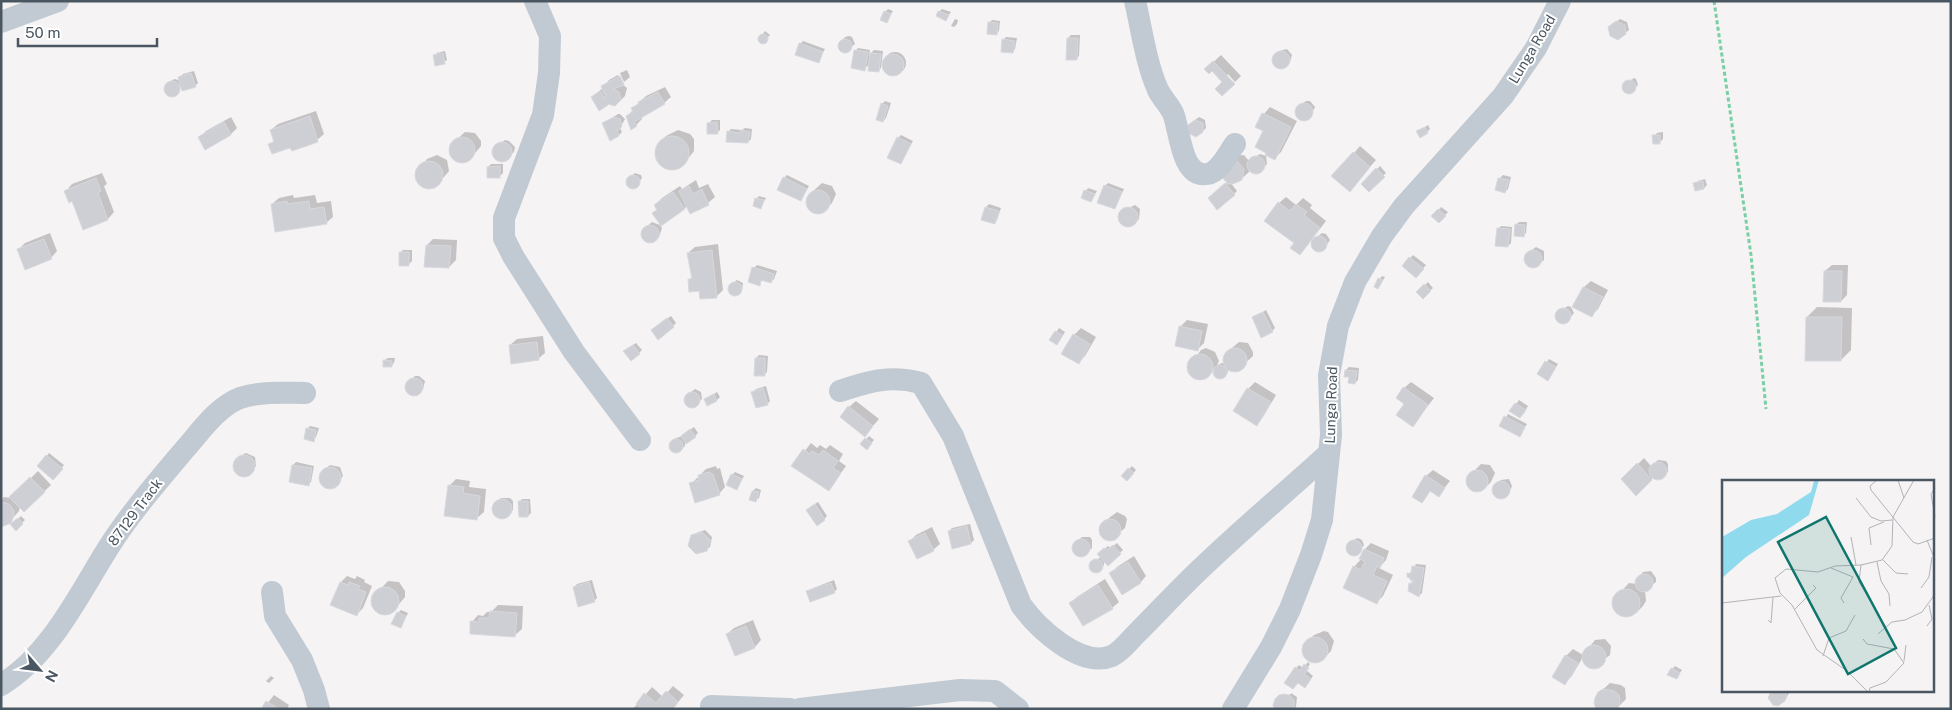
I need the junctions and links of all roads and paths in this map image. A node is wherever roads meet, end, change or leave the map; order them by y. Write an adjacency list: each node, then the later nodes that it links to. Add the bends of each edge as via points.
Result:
1 (58, 1): 6 (street)
2 (535, 1): 11 (street, via 550,36 549,73 543,115 504,218 504,238 574,352)
3 (1135, 1): 7 (street, via 1158,92 1172,113 1190,168 1206,174 1214,171)
4 (1560, 1): 12 (street, Lunga Road, via 1536,48 1503,96 1404,206 1355,282 1338,326 1330,375)
5 (1714, 1): 10 (path, via 1751,255)
6 (1, 22)
7 (1235, 144)
8 (840, 391): 12 (street, via 871,380 907,379 921,383 952,436 1021,605 1065,648 1101,658 1112,656 1126,645 1187,582)
9 (305, 393): 14 (street, 87129 Track, via 261,393 240,398 222,409 150,490 110,544 62,624 31,661)
10 (1766, 409)
11 (640, 440)
12 (1329, 453): 20 (street, Lunga Road, via 1322,520 1311,555 1271,647)
13 (272, 592): 16 (street, via 275,616 302,660)
14 (1, 685)
15 (711, 706): 17 (street)
16 (319, 709)
17 (790, 709)
18 (800, 709): 19 (street, via 960,690 995,691)
19 (1018, 709)
20 (1233, 709)

